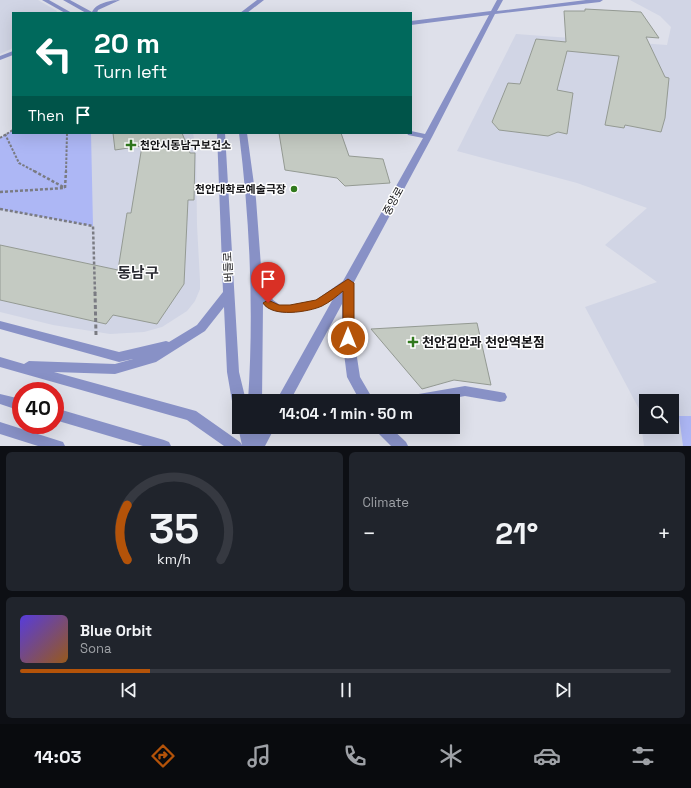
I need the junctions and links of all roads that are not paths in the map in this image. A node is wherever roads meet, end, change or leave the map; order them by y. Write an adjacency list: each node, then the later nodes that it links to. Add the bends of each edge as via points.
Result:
1 (45, 0): 7 (street)
2 (66, 0): 8 (street)
3 (117, 0): 9 (street)
4 (262, 0): 10 (street)
5 (500, 0): 11 (street, 중앙로)
6 (600, 0): 11 (street)
7 (67, 12)
8 (88, 12)
9 (94, 12)
10 (244, 12)
11 (493, 13): 12 (street); 18 (street, 중앙로)
12 (412, 23)
13 (12, 52): 14 (street)
14 (0, 58)
15 (412, 133): 18 (street)
16 (221, 134): 21 (street, 버들로)
17 (243, 134): 19 (street)
18 (428, 137): 20 (street, 중앙로)
19 (257, 280): 20 (street, via 268,303 278,309 319,303); 26 (street, via 258,358)
20 (348, 283): 27 (street, 중앙로); 28 (street, via 348,338 354,377)
21 (229, 293): 23 (street, via 201,328); 25 (street, 버들로, via 233,372)
22 (0, 324): 23 (street, via 119,357)
23 (175, 343): 24 (street, via 152,359 115,369)
24 (6, 364): 41 (street, via 191,415)
25 (238, 394)
26 (255, 394)
27 (287, 394)
28 (363, 394)
29 (448, 394): 30 (street, via 465,391)
30 (500, 397)
31 (0, 399): 32 (street)
32 (12, 402)
33 (64, 417): 40 (street)
34 (0, 428): 39 (street)
35 (246, 434): 42 (street)
36 (253, 434): 43 (street)
37 (264, 434): 44 (street)
38 (388, 434): 45 (street)
39 (58, 446)
40 (164, 446)
41 (235, 446)
42 (249, 446)
43 (252, 446)
44 (258, 446)
45 (401, 446)

